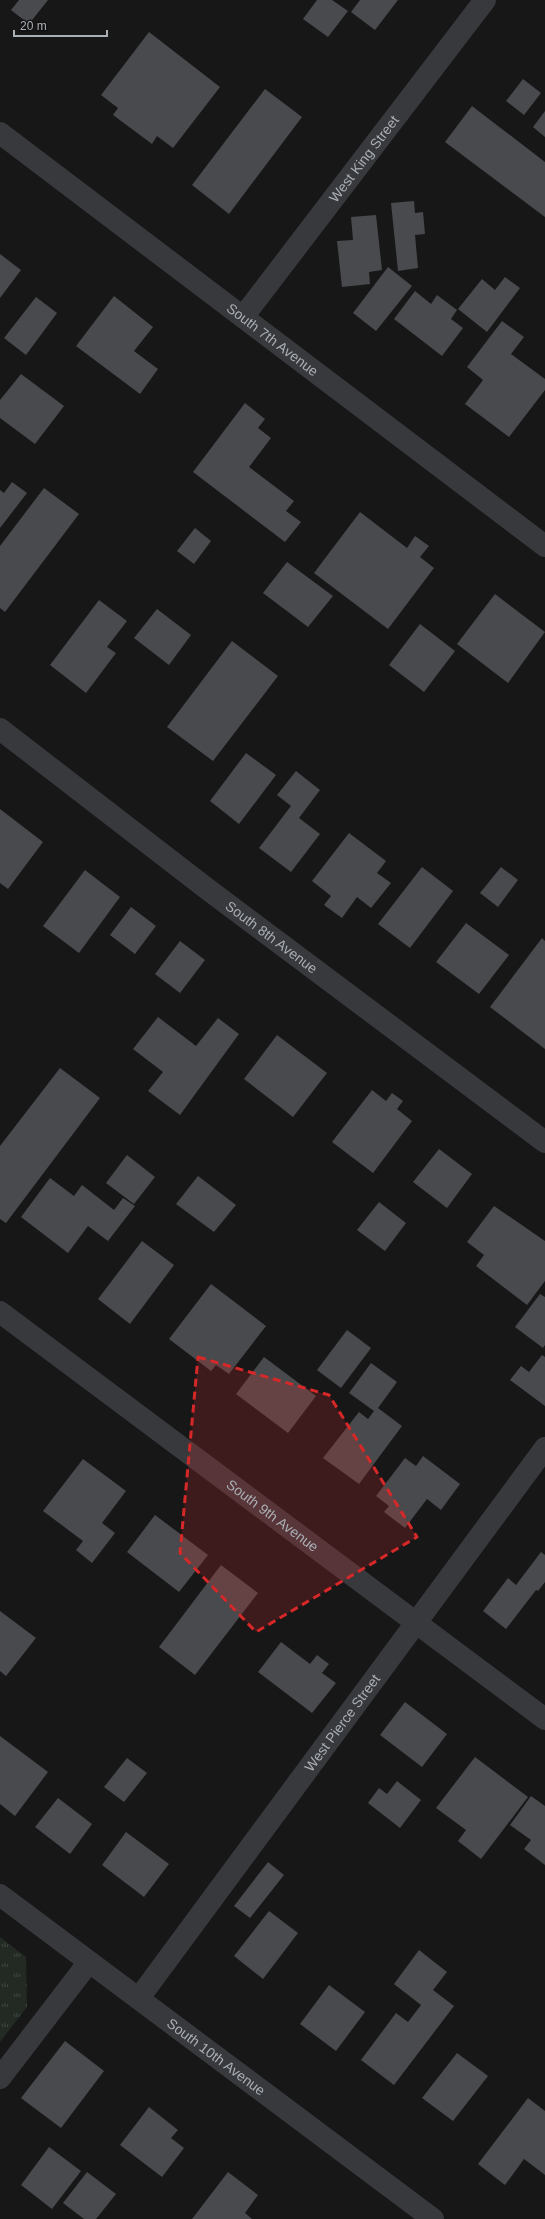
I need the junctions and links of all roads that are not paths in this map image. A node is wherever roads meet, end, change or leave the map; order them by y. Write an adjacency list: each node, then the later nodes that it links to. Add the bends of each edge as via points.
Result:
1 (485, 0): 3 (street, West King Street)
2 (0, 132): 3 (street, South 7th Avenue)
3 (243, 317): 4 (street, South 7th Avenue)
4 (545, 546)
5 (0, 729): 6 (street, South 8th Avenue, via 206,888)
6 (545, 1142)
7 (0, 1312): 9 (street, South 9th Avenue)
8 (545, 1448): 9 (street, West Pierce Street)
9 (418, 1623): 10 (street, South 9th Avenue); 13 (street, West Pierce Street)
10 (545, 1719)
11 (0, 1895): 12 (street, South 10th Avenue)
12 (89, 1962): 13 (street, South 10th Avenue); 14 (street)
13 (139, 1998): 15 (street, South 10th Avenue)
14 (0, 2078)
15 (432, 2219)

